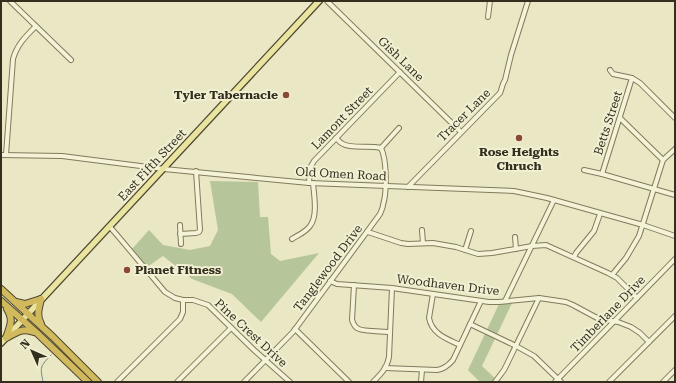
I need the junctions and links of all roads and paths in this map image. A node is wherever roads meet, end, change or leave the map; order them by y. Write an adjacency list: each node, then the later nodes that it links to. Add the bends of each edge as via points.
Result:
1 (10, 1): 7 (street)
2 (319, 1): 22 (main road, East Fifth Street)
3 (327, 1): 10 (street, Gish Lane)
4 (490, 1): 6 (street)
5 (528, 1): 15 (street, Tracer Lane, via 500,93)
6 (488, 17)
7 (35, 27): 8 (street); 20 (street, via 22,40 13,59)
8 (71, 60)
9 (610, 70): 11 (street, via 613,74)
10 (400, 72): 15 (street, Gish Lane); 16 (street, Lamont Street)
11 (632, 78): 12 (street, Betts Street); 13 (street, via 646,88)
12 (620, 118): 21 (street); 25 (street, Betts Street)
13 (675, 118)
14 (399, 128): 17 (street)
15 (461, 132): 28 (street, Tracer Lane)
16 (336, 138): 17 (street, via 346,146); 26 (street, Lamont Street, via 311,164)
17 (381, 148): 27 (street, Tanglewood Drive, via 384,154)
18 (675, 149): 21 (street)
19 (1, 155): 20 (street, Old Omen Road)
20 (6, 155): 22 (street, Old Omen Road, via 62,156)
21 (663, 160): 29 (street)
22 (164, 168): 24 (street, Old Omen Road); 35 (main road, East Fifth Street)
23 (584, 170): 25 (street)
24 (196, 171): 26 (street, Old Omen Road); 39 (street, via 200,232)
25 (602, 174): 29 (street)
26 (311, 183): 27 (street, Old Omen Road); 42 (street, Lamont Street, via 314,219 306,230)
27 (386, 186): 28 (street, Old Omen Road); 38 (street, Tanglewood Drive, via 382,210)
28 (408, 187): 31 (street, Old Omen Road, via 514,191)
29 (654, 188): 30 (street); 34 (street)
30 (675, 195)
31 (554, 200): 32 (street, Old Omen Road); 45 (street)
32 (600, 214): 34 (street, Old Omen Road); 48 (street, via 594,230)
33 (180, 225): 39 (street)
34 (643, 225): 40 (street, Old Omen Road); 50 (street, via 634,246)
35 (110, 227): 58 (main road, East Fifth Street); 60 (street, Pine Crest Drive, via 163,290)
36 (422, 230): 43 (street)
37 (471, 231): 47 (street)
38 (368, 232): 43 (street, via 400,243); 51 (street, Tanglewood Drive)
39 (180, 234): 44 (street)
40 (675, 236)
41 (515, 237): 46 (street)
42 (292, 239)
43 (423, 243): 47 (street)
44 (181, 244)
45 (532, 246): 46 (street); 48 (street, via 546,245); 63 (street)
46 (516, 249): 47 (street, via 485,254)
47 (465, 250)
48 (574, 257): 50 (street)
49 (675, 259): 57 (street, Timberlane Drive)
50 (612, 275): 57 (street)
51 (330, 281): 52 (street, Woodhaven Drive); 71 (street, Tanglewood Drive)
52 (354, 285): 53 (street, Woodhaven Drive); 72 (street, via 354,325 361,330)
53 (392, 288): 55 (street, Woodhaven Drive); 72 (street)
54 (1, 289): 59 (highway)
55 (433, 294): 62 (street, Woodhaven Drive); 76 (street, via 429,318 432,326 437,333)
56 (539, 298): 63 (street, Woodhaven Drive); 67 (street, Woodhaven Drive, via 573,304 594,317); 77 (street)
57 (637, 298): 67 (street, Timberlane Drive)
58 (42, 299): 59 (highway, via 24,304); 64 (main road, East Fifth Street); 69 (highway, via 38,316)
59 (13, 300): 64 (highway)
60 (183, 300): 70 (street, Pine Crest Drive, via 195,300 208,305); 85 (street, via 180,319)
61 (1, 301): 66 (highway); 74 (highway, via 11,319)
62 (481, 301): 63 (street, Woodhaven Drive); 68 (street)
63 (505, 301)
64 (28, 314): 66 (main road, East Fifth Street); 69 (highway)
65 (675, 316): 75 (street)
66 (22, 320): 73 (highway); 74 (main road, East Fifth Street)
67 (614, 321): 75 (street, Woodhaven Drive, via 631,326); 82 (street, Timberlane Drive)
68 (470, 324): 76 (street); 77 (street)
69 (44, 328): 84 (highway)
70 (231, 328): 78 (street, Pine Crest Drive); 86 (street)
71 (295, 329): 78 (street, Tanglewood Drive); 89 (street)
72 (390, 332): 79 (street, via 389,357)
73 (37, 334): 74 (highway, via 24,330); 83 (highway)
74 (4, 340)
75 (649, 342): 93 (street)
76 (460, 345): 80 (street, via 450,364 442,370)
77 (516, 346): 82 (street, via 534,356); 92 (street)
78 (265, 361): 87 (street, Tanglewood Drive); 88 (street, Pine Crest Drive)
79 (385, 368): 80 (street); 90 (street)
80 (422, 370): 91 (street)
81 (675, 370): 94 (street)
82 (558, 381)
83 (88, 382)
84 (98, 382)
85 (117, 382)
86 (176, 382)
87 (244, 382)
88 (290, 382)
89 (349, 382)
90 (373, 382)
91 (421, 382)
92 (495, 382)
93 (610, 382)
94 (663, 382)

